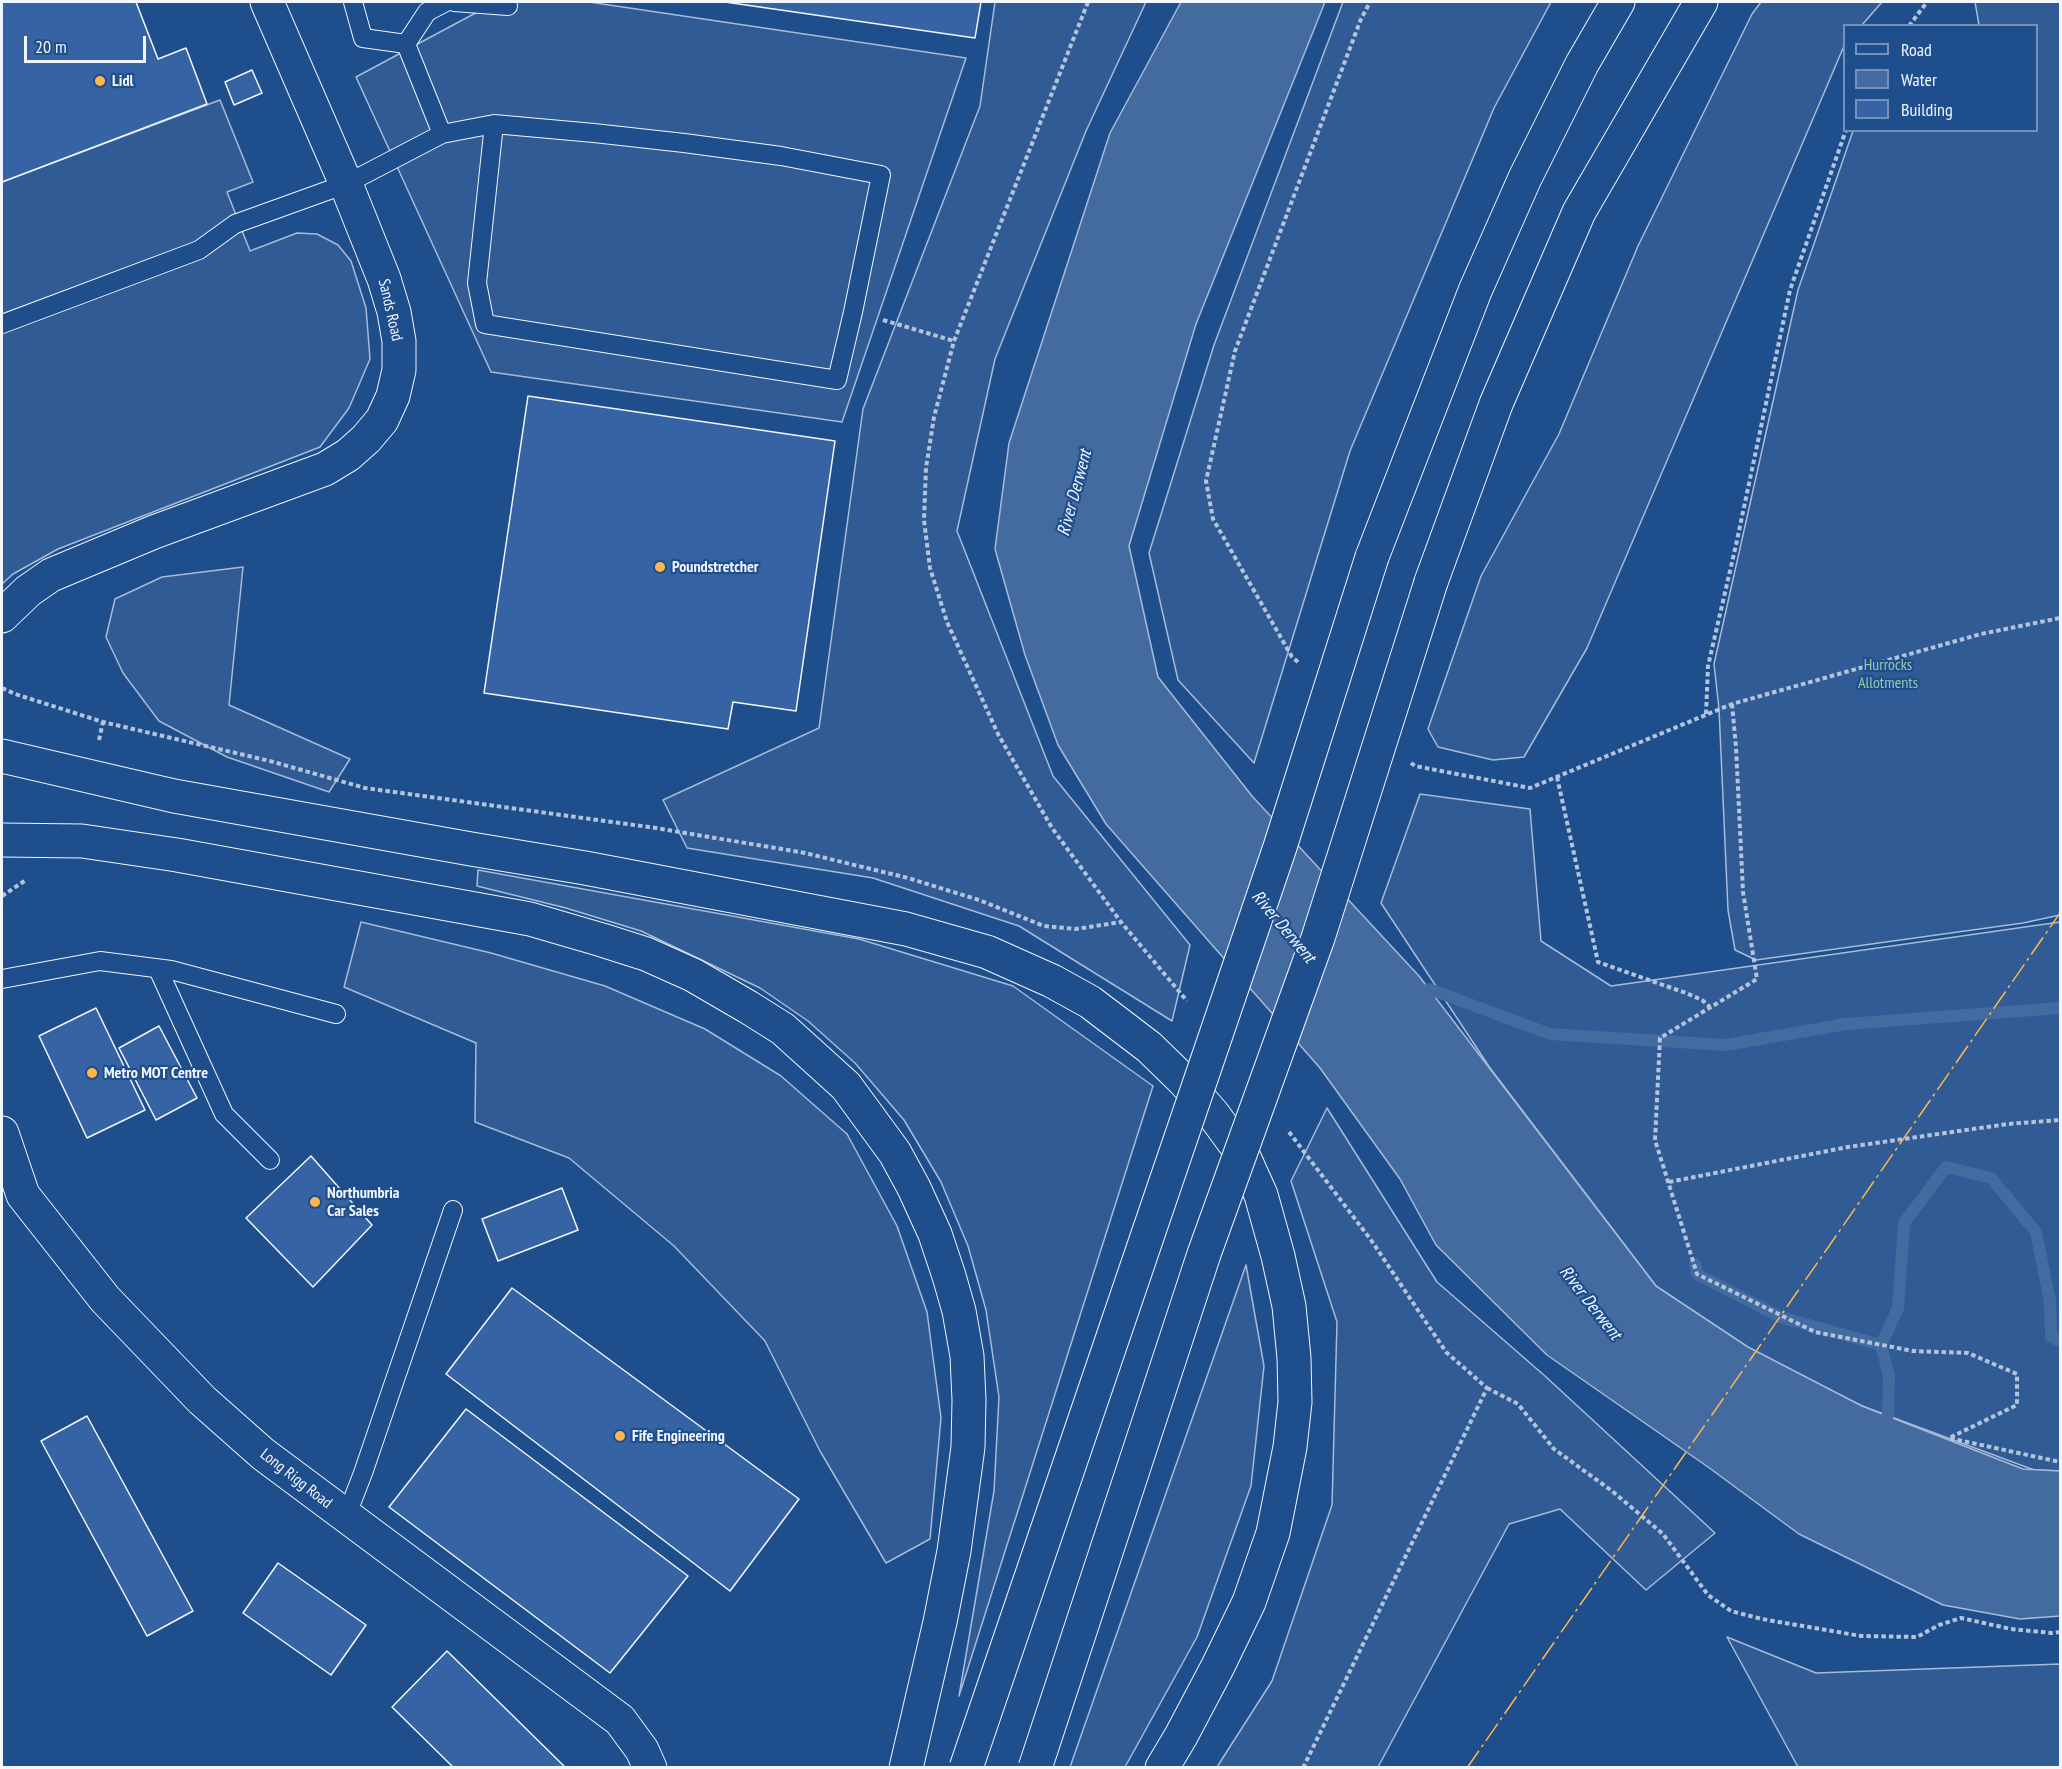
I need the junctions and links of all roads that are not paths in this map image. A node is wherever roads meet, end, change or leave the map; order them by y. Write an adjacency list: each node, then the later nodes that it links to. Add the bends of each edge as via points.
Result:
1 (267, 2): 11 (main road, Sands Road)
2 (353, 2): 8 (lane, via 363,38)
3 (446, 2): 8 (lane, via 427,12)
4 (454, 2): 7 (lane)
5 (1618, 2): 26 (main road, bridge, via 1525,178 1475,291 1372,556 1280,847)
6 (1701, 2): 27 (main road, bridge, via 1579,212 1496,404 1431,582 1318,938 1204,1254)
7 (508, 6)
8 (406, 44): 10 (lane)
9 (494, 124): 9 (lane, via 477,283 485,324 837,380 881,175 781,156); 10 (lane)
10 (442, 134): 11 (lane)
11 (346, 184): 12 (lane, via 235,224 200,250); 13 (main road, Sands Road, via 384,279 399,341 399,370 382,420 348,455 325,470 154,532 51,575)
12 (2, 324)
13 (2, 616)
14 (2, 756): 28 (main road, via 174,796 906,929 987,952 1052,981 1090,1002 1149,1047 1213,1114 1243,1155 1261,1195 1289,1306 1295,1402 1278,1513 1249,1602)
15 (2, 840): 25 (main road, via 101,843 530,919 646,954 693,975 783,1029 846,1086 896,1153 935,1234 959,1311 967,1356 968,1447 950,1571)
16 (158, 969): 17 (lane, via 100,961); 18 (lane); 20 (lane, via 224,1114)
17 (2, 979)
18 (336, 1014)
19 (2, 1133): 21 (main road, Long Rigg Road)
20 (270, 1160)
21 (12, 1193): 23 (main road, Long Rigg Road, via 105,1299 202,1400 263,1454)
22 (453, 1210): 23 (lane)
23 (346, 1517): 24 (main road, Long Rigg Road, via 620,1720)
24 (650, 1767)
25 (906, 1767)
26 (966, 1767)
27 (1035, 1767)
28 (1162, 1767)

